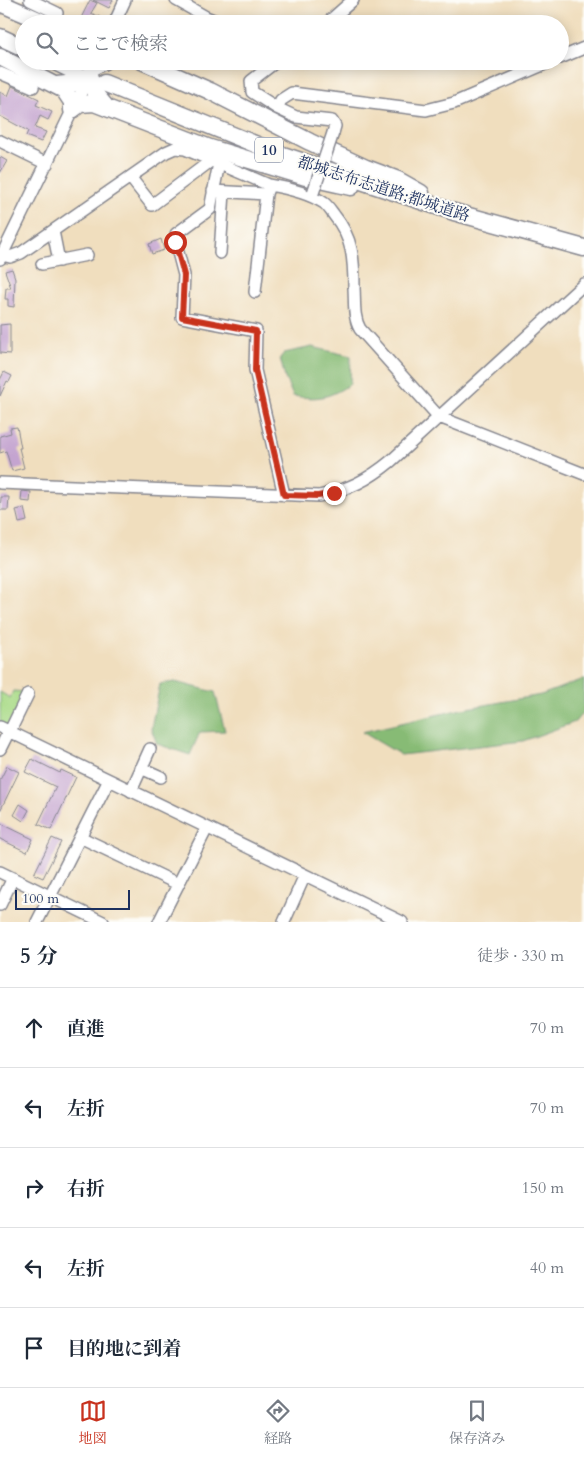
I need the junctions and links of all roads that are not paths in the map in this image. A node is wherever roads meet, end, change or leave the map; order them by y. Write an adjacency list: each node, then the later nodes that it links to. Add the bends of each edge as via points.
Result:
1 (30, 0): 7 (street)
2 (126, 0): 8 (street)
3 (176, 0): 9 (street)
4 (352, 0): 10 (street)
5 (0, 3): 6 (highway)
6 (42, 15)
7 (49, 15)
8 (118, 15)
9 (202, 15)
10 (336, 15)
11 (0, 37): 12 (highway)
12 (15, 44)
13 (584, 48): 14 (street)
14 (569, 54)
15 (0, 57): 16 (highway)
16 (15, 64)
17 (26, 70): 26 (highway)
18 (88, 70): 26 (highway, via 76,83)
19 (90, 70): 30 (street)
20 (92, 70): 28 (highway, via 95,94)
21 (162, 70): 38 (highway, via 333,153 398,180)
22 (266, 70): 29 (street, via 252,82 252,92)
23 (531, 70): 29 (street, via 454,103 426,110 292,93 281,100)
24 (0, 73): 27 (street)
25 (104, 83): 38 (highway, 都城志布志道路;都城道路 / 10, via 252,144)
26 (57, 85): 30 (highway, via 69,96)
27 (33, 87)
28 (106, 107): 30 (highway, via 88,102); 38 (highway, via 253,162)
29 (277, 108): 37 (street, bridge, via 296,117 332,121 335,126)
30 (72, 110): 33 (street)
31 (0, 142): 33 (street)
32 (215, 162): 34 (street, via 175,148); 34 (street, via 152,205); 35 (street); 36 (street)
33 (47, 164): 43 (street)
34 (130, 177): 39 (street)
35 (268, 190): 36 (street); 37 (street, via 283,188); 47 (street)
36 (219, 192): 41 (street); 51 (street, via 210,209 176,234 175,242 184,275 182,317 256,331 255,370)
37 (312, 195): 48 (street, via 325,204 343,226 350,243 355,322)
38 (439, 207): 40 (highway, 都城志布志道路;都城道路 / 10)
39 (53, 232): 43 (street, via 21,253); 44 (street)
40 (584, 248)
41 (220, 253)
42 (87, 254): 44 (street)
43 (1, 257)
44 (59, 260): 45 (street)
45 (42, 264)
46 (584, 284): 48 (street)
47 (255, 292)
48 (438, 416): 49 (street); 51 (street, via 391,461 356,485 318,496)
49 (584, 474)
50 (0, 483): 51 (street)
51 (284, 495)
52 (28, 694): 53 (street)
53 (6, 730): 54 (street); 58 (street)
54 (0, 749)
55 (150, 749): 56 (street)
56 (141, 768): 57 (street); 59 (street)
57 (161, 777)
58 (109, 780): 59 (street); 61 (street)
59 (131, 791): 60 (street)
60 (207, 828): 63 (street); 65 (street)
61 (80, 837): 65 (street); 66 (street)
62 (0, 872): 64 (street)
63 (305, 876): 71 (street); 72 (street)
64 (13, 878): 66 (street); 67 (street)
65 (178, 884): 70 (street)
66 (49, 896): 68 (street); 69 (street)
67 (0, 905)
68 (37, 922)
69 (103, 922)
70 (159, 922)
71 (284, 922)
72 (402, 922)

